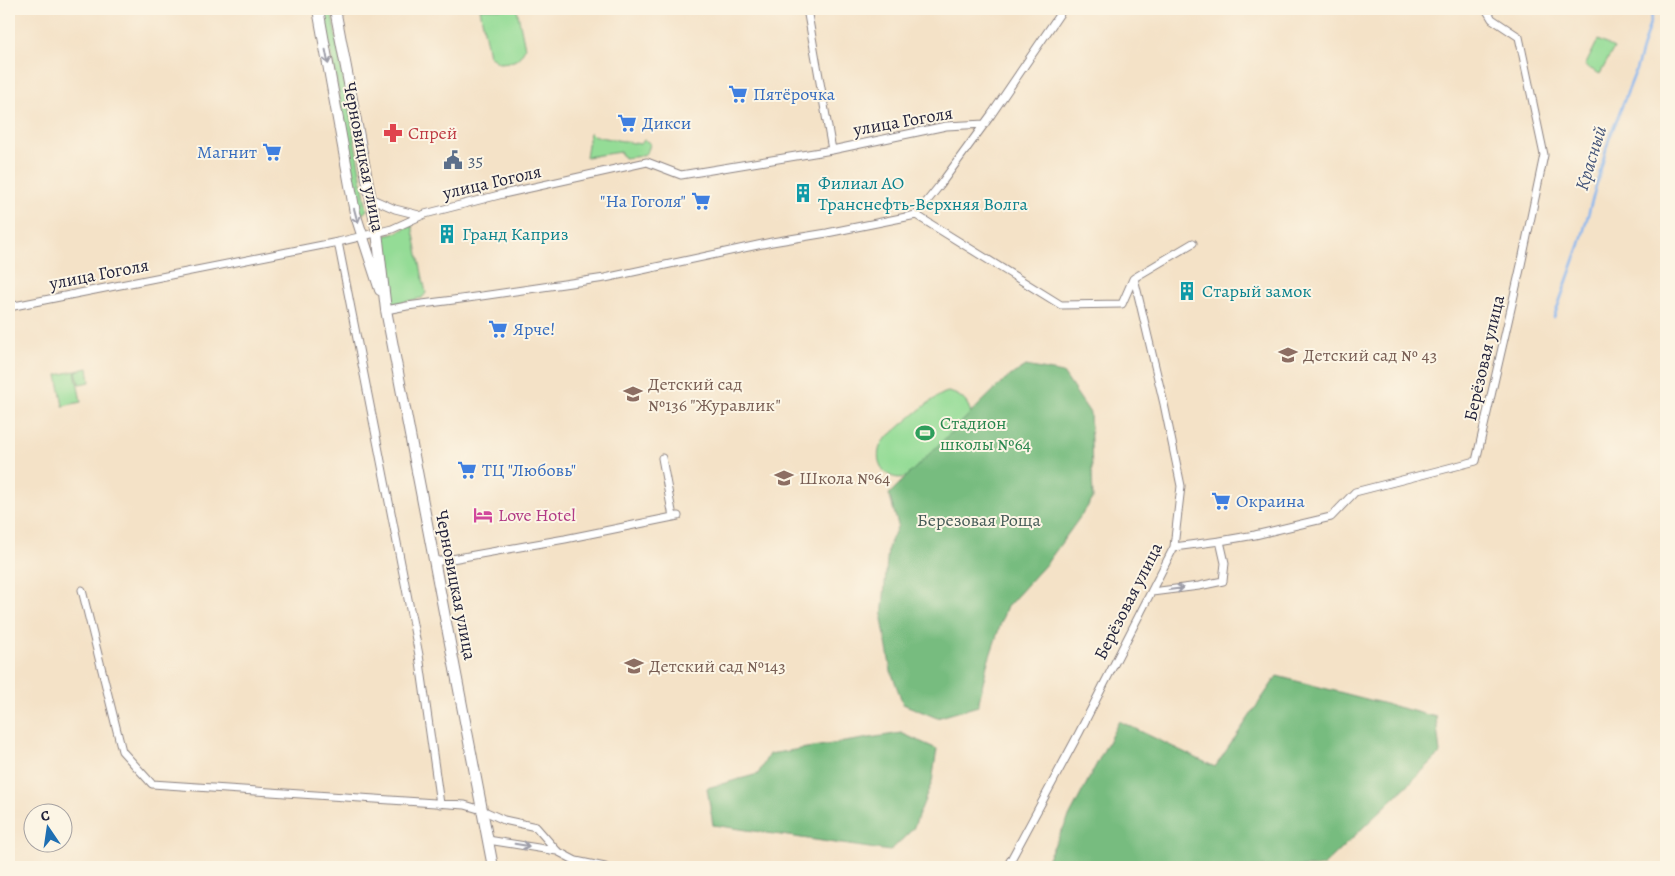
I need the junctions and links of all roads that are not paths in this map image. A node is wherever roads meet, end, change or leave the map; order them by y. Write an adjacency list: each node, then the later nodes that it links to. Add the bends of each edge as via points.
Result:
1 (318, 9): 12 (main road, Черновицкая улица, one-way to 12)
2 (335, 9): 8 (main road, Черновицкая улица)
3 (807, 9): 7 (street)
4 (1063, 9): 6 (street, улица Гоголя)
5 (1486, 9): 19 (street, Берёзовая улица, via 1492,19 1519,37 1544,155 1476,461 1355,492 1331,517)
6 (985, 124): 7 (street, улица Гоголя, via 931,129); 10 (street, улица Гоголя)
7 (832, 150): 9 (street, улица Гоголя, via 681,176 647,162)
8 (370, 198): 9 (street); 11 (main road, Черновицкая улица)
9 (419, 215): 11 (street, улица Гоголя, via 392,229)
10 (916, 215): 15 (street, via 1061,306 1122,304); 17 (street, via 605,278)
11 (377, 232): 12 (street, улица Гоголя); 17 (main road, Черновицкая улица)
12 (362, 236): 13 (street, улица Гоголя); 17 (main road, Черновицкая улица)
13 (338, 242): 16 (street, улица Гоголя); 24 (street, via 419,655)
14 (1193, 243): 15 (street)
15 (1134, 278): 20 (street, Берёзовая улица, via 1181,486)
16 (9, 306)
17 (386, 310): 21 (main road, Черновицкая улица)
18 (662, 458): 21 (street, via 676,516)
19 (1220, 541): 20 (street); 23 (street, one-way to 19, via 1223,581 1225,563)
20 (1174, 547): 23 (street, Берёзовая улица)
21 (434, 562): 25 (main road, Черновицкая улица)
22 (82, 590): 24 (street, via 122,752 152,784)
23 (1152, 592): 30 (street, Берёзовая улица)
24 (440, 804): 25 (street)
25 (482, 810): 26 (main road, Черновицкая улица); 27 (street, via 504,820 536,827)
26 (488, 840): 27 (street, one-way to 27); 28 (main road, Черновицкая улица)
27 (557, 851): 29 (street, via 576,861)
28 (494, 867)
29 (605, 867)
30 (1007, 867)

